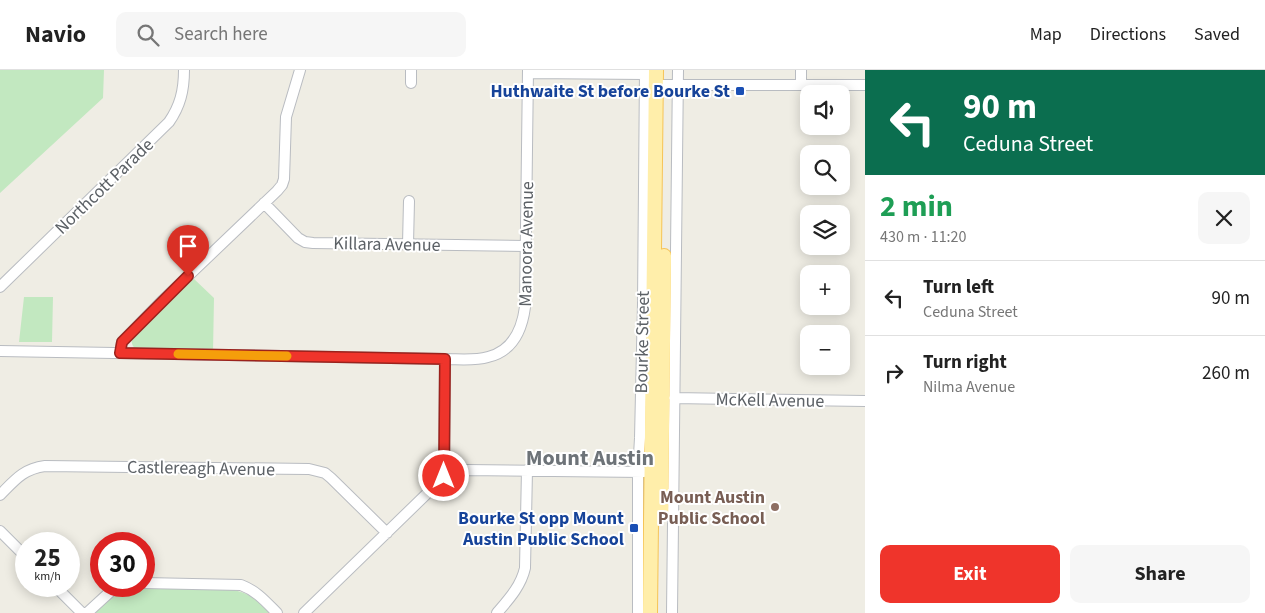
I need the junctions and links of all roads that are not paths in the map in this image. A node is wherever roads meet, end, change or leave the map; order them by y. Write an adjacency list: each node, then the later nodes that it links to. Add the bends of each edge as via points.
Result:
1 (184, 70): 19 (street, Northcott Parade, via 182,95 177,111 168,123)
2 (300, 70): 16 (street, via 286,117 284,178 282,185)
3 (411, 70): 9 (street)
4 (665, 70): 10 (main road, Bourke Street)
5 (678, 70): 10 (street, Bourke Street)
6 (801, 70): 12 (street)
7 (648, 71): 8 (street); 10 (main road, Bourke Street); 26 (street, Bourke Street, via 640,438)
8 (528, 72): 18 (street, Manoora Avenue)
9 (411, 83)
10 (666, 85): 11 (street); 23 (street, Bourke Street); 26 (main road, Bourke Street)
11 (800, 85)
12 (801, 85)
13 (850, 85): 14 (street)
14 (865, 85)
15 (409, 201): 17 (street)
16 (264, 203): 17 (street, Killara Avenue, via 305,242); 21 (street, via 122,342)
17 (408, 244): 18 (street, Killara Avenue)
18 (526, 246): 22 (street, Manoora Avenue, via 526,307 518,334 500,353 488,358)
19 (0, 287)
20 (0, 351): 21 (street, Manoora Avenue)
21 (120, 353): 22 (street, Manoora Avenue)
22 (445, 359): 27 (street)
23 (674, 398): 24 (street, McKell Avenue); 43 (street, Bourke Street)
24 (865, 402)
25 (527, 470): 26 (street); 27 (street, via 465,470); 39 (street, via 525,568 519,585)
26 (650, 472): 40 (street, Bourke Street); 41 (main road, Bourke Street); 42 (main road, Bourke Street)
27 (444, 476): 30 (street)
28 (0, 495): 30 (street, Castlereagh Avenue, via 25,472 46,466 309,469 331,478)
29 (0, 531): 31 (street)
30 (387, 533): 38 (street)
31 (15, 546)
32 (155, 583): 37 (street, via 241,585 257,592)
33 (66, 597): 35 (street)
34 (104, 597): 36 (street)
35 (82, 613)
36 (87, 613)
37 (277, 613)
38 (304, 613)
39 (497, 613)
40 (638, 613)
41 (650, 613)
42 (659, 613)
43 (672, 613)

